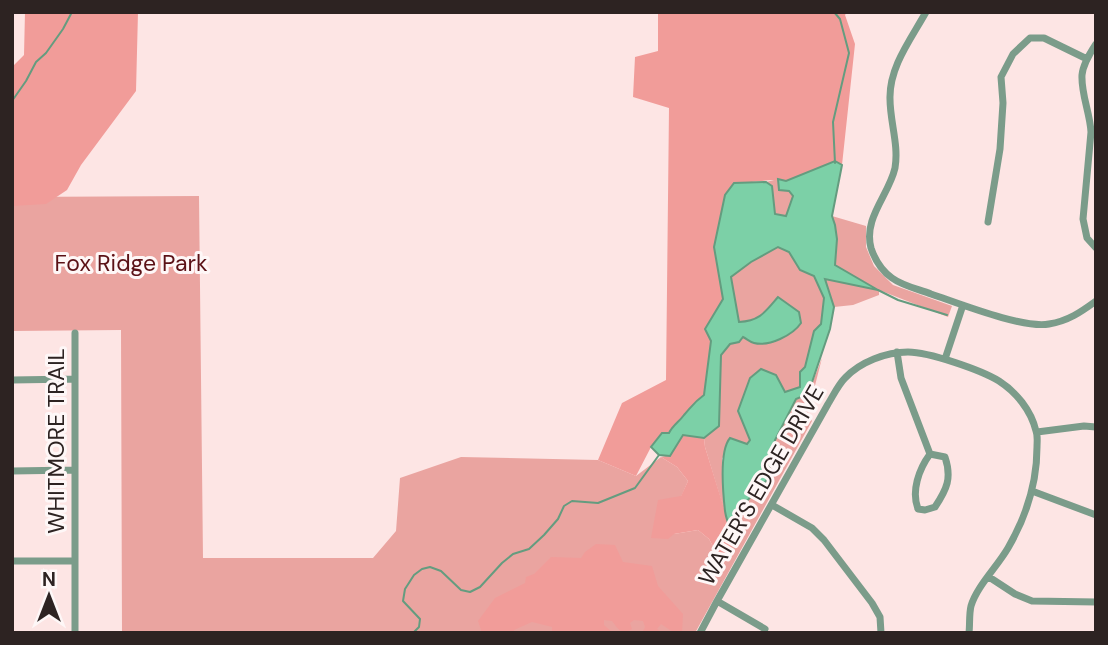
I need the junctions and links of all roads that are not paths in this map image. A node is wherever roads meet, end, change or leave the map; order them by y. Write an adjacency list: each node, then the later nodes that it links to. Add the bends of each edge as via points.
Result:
1 (926, 12): 7 (street, via 892,79 895,164 870,228 870,243 875,258 894,279)
2 (1096, 44): 3 (street)
3 (1087, 59): 4 (street, via 1044,38 1030,38 1013,54 1001,77 1000,149); 5 (street, via 1082,75 1091,132 1083,219 1087,238)
4 (988, 222)
5 (1096, 248)
6 (1096, 301): 7 (street, via 1076,316 1048,325 1023,323)
7 (962, 305): 10 (street)
8 (75, 333): 11 (street, WHITMORE TRAIL)
9 (897, 352): 10 (street, WATER’S EDGE DRIVE); 15 (street, via 901,378); 19 (street, WATER’S EDGE DRIVE, via 863,364 845,378)
10 (945, 359): 14 (street, WATER’S EDGE DRIVE, via 1008,387 1026,407)
11 (75, 379): 12 (street); 16 (street, WHITMORE TRAIL)
12 (12, 380)
13 (1096, 427): 14 (street)
14 (1037, 432): 18 (street)
15 (930, 454): 15 (street, via 916,486 918,509 935,507 950,472 945,457)
16 (75, 470): 17 (street); 22 (street, WHITMORE TRAIL)
17 (12, 471)
18 (1032, 491): 20 (street); 23 (street, via 1013,539)
19 (772, 505): 24 (street, WATER’S EDGE DRIVE); 29 (street, via 824,540 872,603 880,617)
20 (1096, 515)
21 (12, 561): 22 (street)
22 (75, 561): 27 (street, WHITMORE TRAIL)
23 (989, 577): 25 (street, via 1032,601); 30 (street, via 975,594)
24 (717, 601): 26 (street); 28 (street, WATER’S EDGE DRIVE)
25 (1096, 603)
26 (765, 629)
27 (75, 633)
28 (700, 633)
29 (881, 633)
30 (969, 633)

